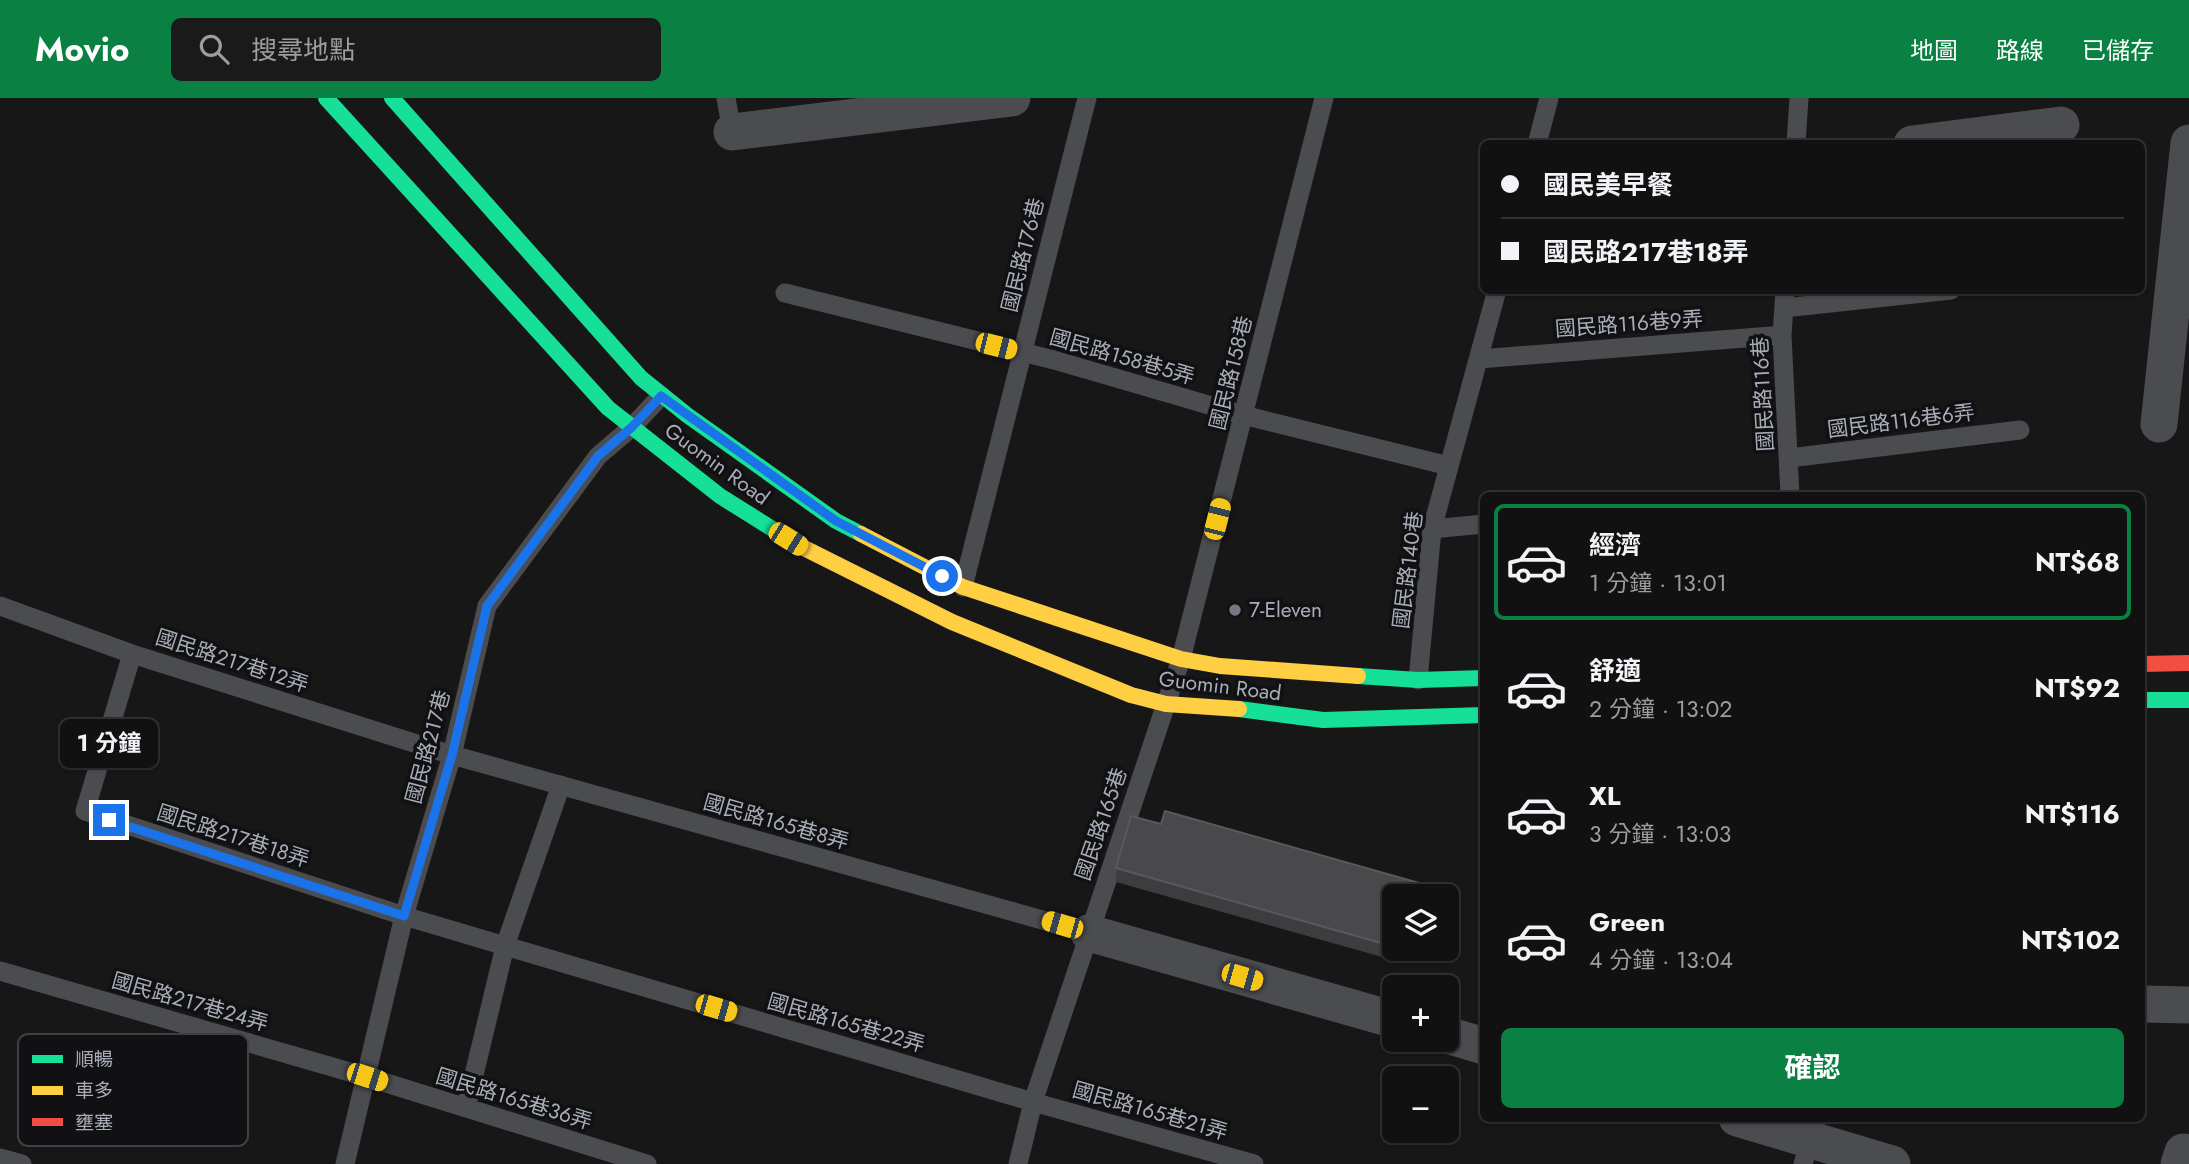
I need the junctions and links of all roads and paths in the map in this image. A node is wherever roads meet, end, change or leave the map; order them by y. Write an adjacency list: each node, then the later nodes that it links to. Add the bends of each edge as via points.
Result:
1 (326, 98): 25 (street, Guomin Road, via 607,408)
2 (392, 98): 22 (street, Guomin Road, via 640,378)
3 (1012, 98): 8 (street)
4 (1087, 98): 20 (lane, 國民路176巷)
5 (1324, 98): 23 (lane, 國民路158巷)
6 (1549, 98): 11 (lane)
7 (1799, 98): 12 (lane)
8 (872, 107): 9 (street)
9 (729, 115)
10 (2061, 125): 13 (street)
11 (1538, 140)
12 (1796, 140)
13 (1943, 140)
14 (2189, 143): 24 (street)
15 (785, 293): 20 (lane, 國民路158巷5弄)
16 (1496, 294): 21 (lane, 國民路140巷)
17 (1877, 294): 18 (lane)
18 (1784, 299): 19 (lane, 國民路116巷)
19 (1782, 335): 21 (lane, 國民路116巷9弄); 27 (lane, 國民路116巷)
20 (1022, 352): 23 (lane, 國民路158巷5弄); 32 (lane, 國民路176巷)
21 (1479, 359): 28 (lane, 國民路140巷)
22 (661, 396): 25 (lane, 國民路217巷); 32 (street, Guomin Road, via 836,521)
23 (1243, 415): 28 (lane); 35 (lane, 國民路158巷)
24 (2159, 424)
25 (632, 427): 42 (street, Guomin Road, via 720,496 810,553 952,622 1132,695); 44 (lane, 國民路217巷, via 598,456 487,606)
26 (2020, 430): 27 (lane, 國民路116巷6弄)
27 (1789, 458): 29 (lane, 國民路116巷)
28 (1449, 466): 31 (lane, 國民路140巷)
29 (1790, 492)
30 (1480, 524): 31 (lane)
31 (1432, 529): 39 (lane, 國民路140巷)
32 (963, 587): 35 (street, Guomin Road)
33 (0, 606): 34 (lane, 國民路217巷12弄)
34 (132, 654): 44 (lane, 國民路217巷12弄); 46 (lane, 國民路217巷18弄, via 85,811)
35 (1181, 659): 39 (street, Guomin Road, via 1220,666); 42 (lane, 國民路165巷)
36 (2189, 663): 37 (street)
37 (2145, 664)
38 (1480, 678): 39 (street, Guomin Road)
39 (1418, 680)
40 (2145, 700): 41 (street)
41 (2189, 700)
42 (1166, 704): 43 (street, Guomin Road, via 1323,720); 47 (lane, 國民路165巷)
43 (1480, 715)
44 (452, 755): 45 (lane, 國民路165巷8弄); 46 (lane, 國民路217巷)
45 (561, 785): 47 (lane, 國民路165巷8弄); 48 (lane)
46 (404, 916): 48 (lane, 國民路165巷22弄); 57 (lane, 國民路217巷)
47 (1088, 933): 52 (street); 58 (lane, 國民路165巷)
48 (505, 946): 58 (lane, 國民路165巷22弄); 59 (lane)
49 (0, 971): 53 (lane, 國民路217巷24弄)
50 (2145, 1004): 51 (street)
51 (2189, 1005)
52 (1382, 1016)
53 (218, 1034)
54 (1459, 1039): 56 (street)
55 (248, 1043): 57 (lane, 國民路217巷24弄)
56 (1480, 1045)
57 (367, 1077): 59 (lane, 國民路165巷36弄); 65 (lane, 國民路217巷)
58 (1033, 1102): 67 (lane, 國民路165巷); 68 (lane, 國民路165巷21弄)
59 (466, 1108): 66 (lane, 國民路165巷36弄)
60 (1750, 1122): 61 (street)
61 (1810, 1140): 69 (street)
62 (2189, 1153): 70 (street, via 2183,1152)
63 (0, 1158): 64 (lane)
64 (22, 1164)
65 (345, 1164)
66 (647, 1164)
67 (1018, 1164)
68 (1254, 1164)
69 (1892, 1164)
70 (2179, 1164)

